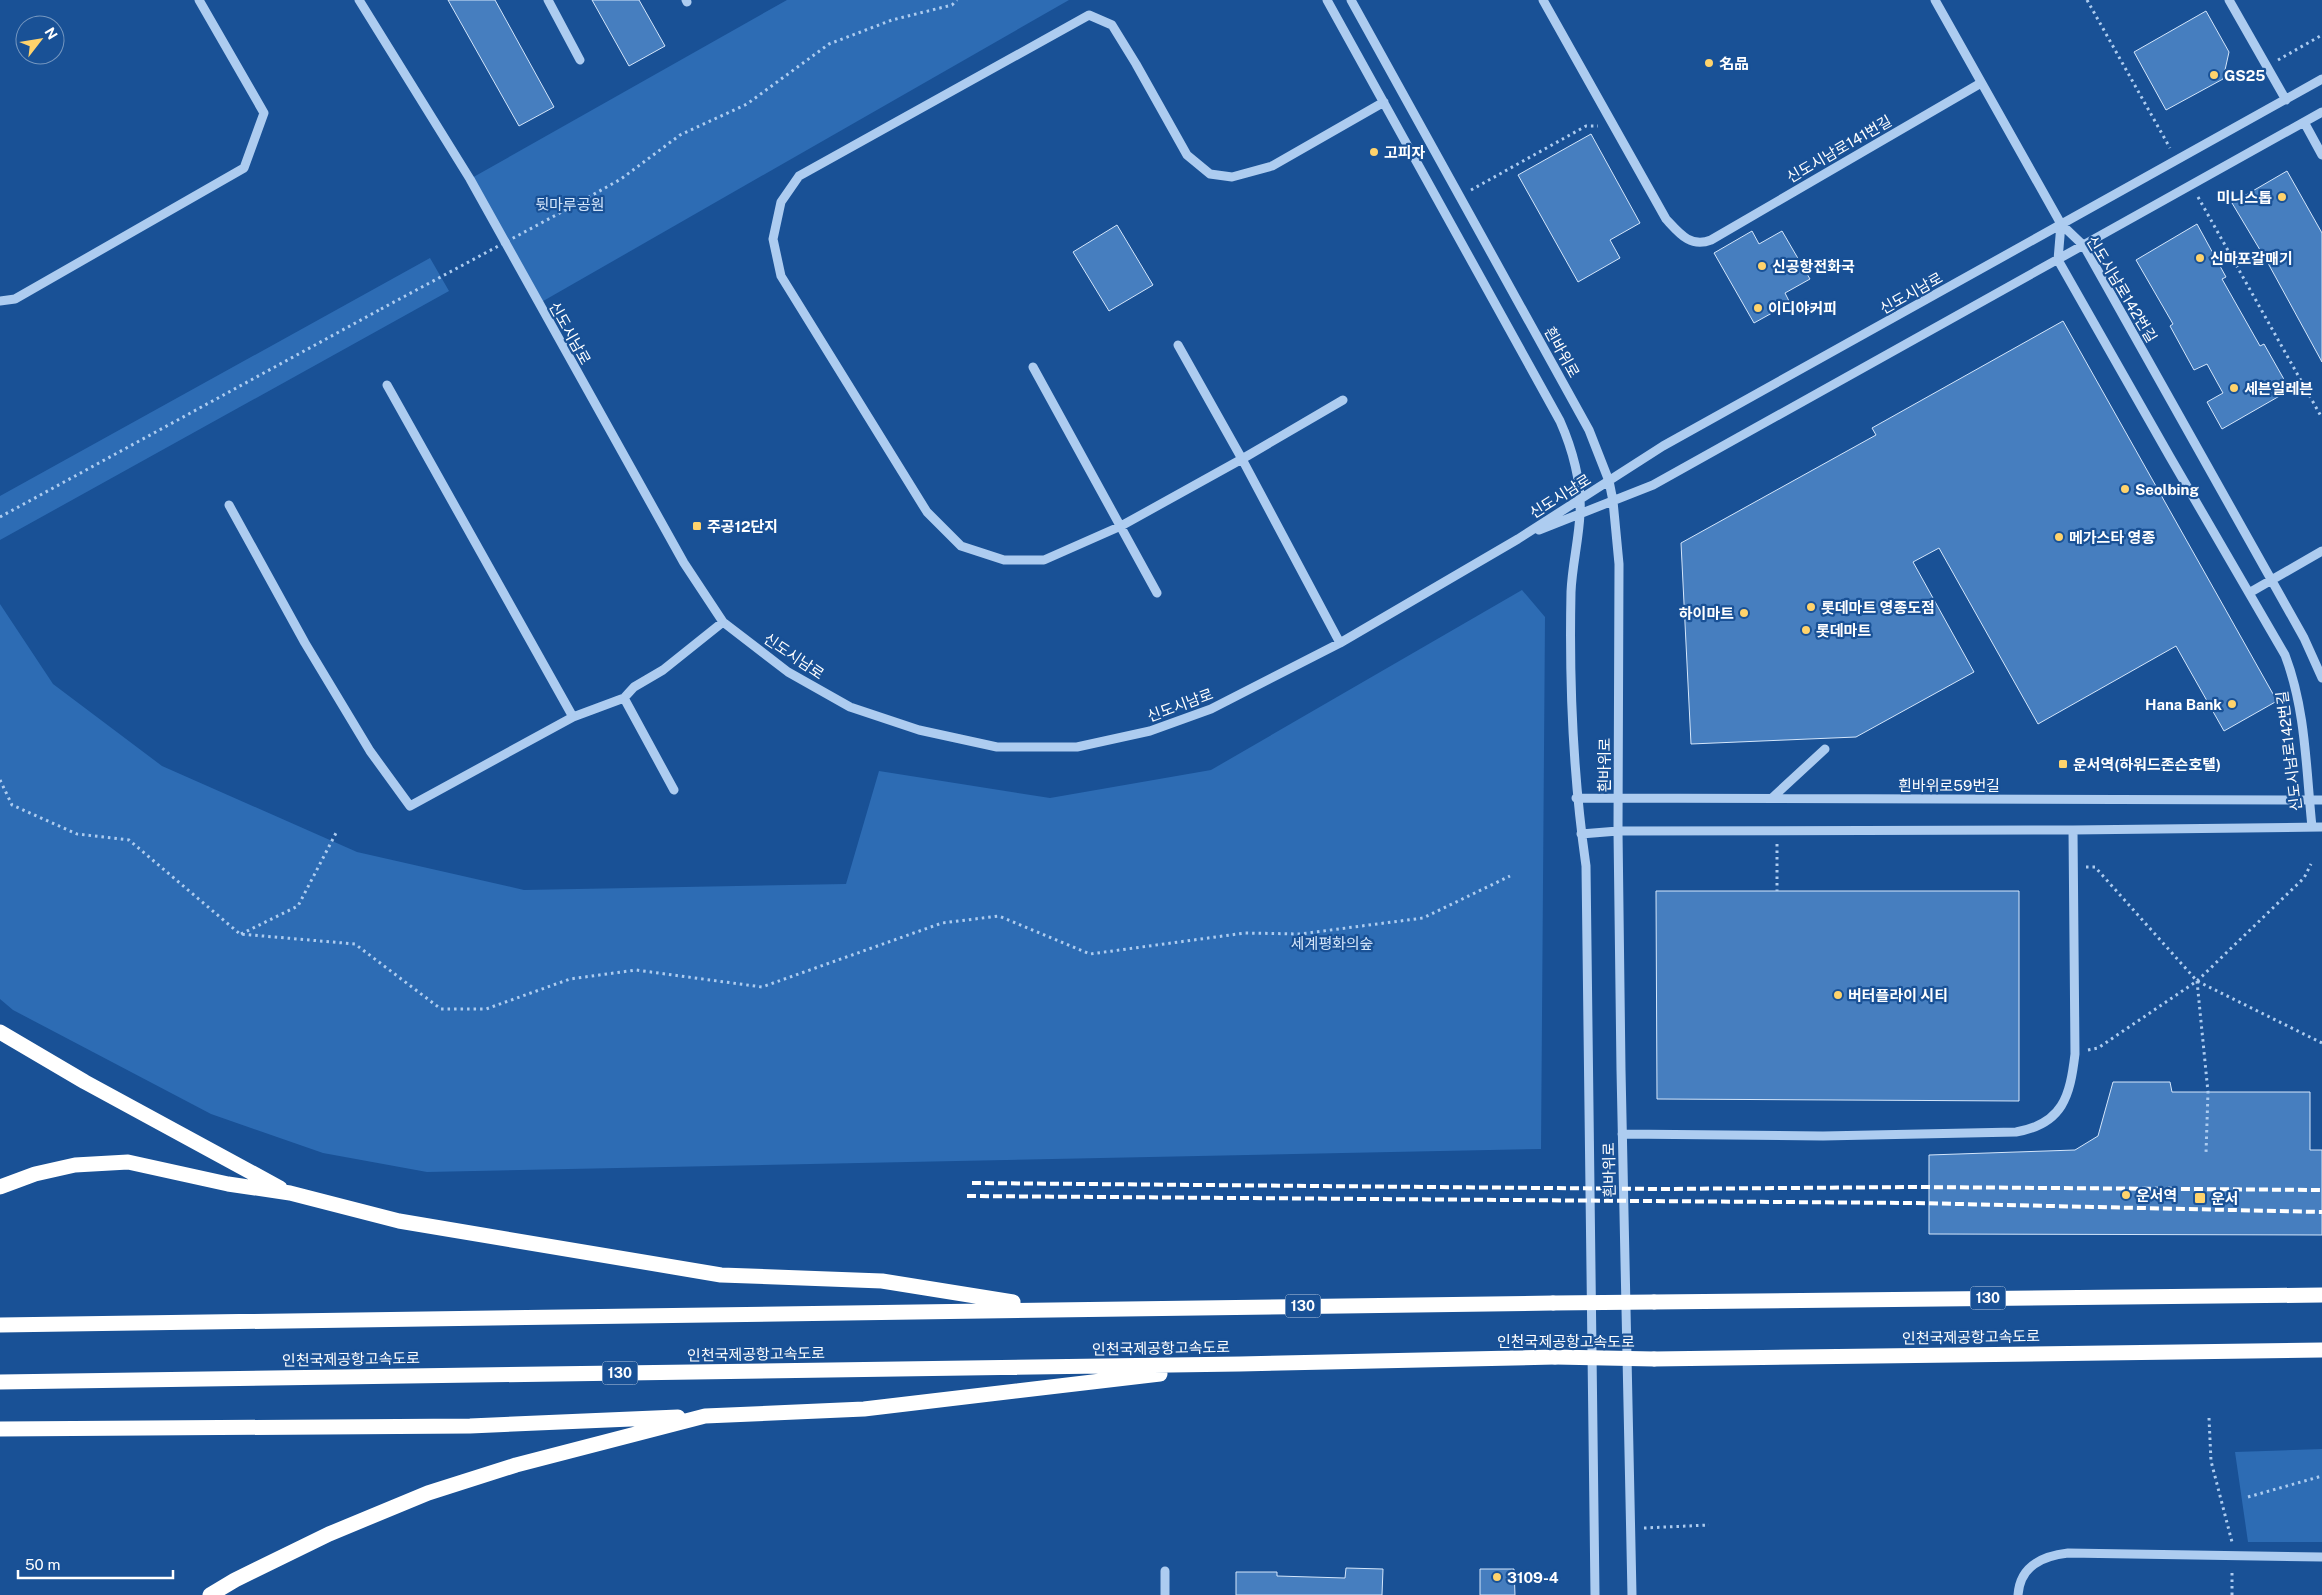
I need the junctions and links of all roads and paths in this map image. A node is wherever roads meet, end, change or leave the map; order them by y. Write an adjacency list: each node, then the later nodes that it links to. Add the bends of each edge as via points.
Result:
1 (199, 0): 28 (street, via 264,113 244,168 15,299)
2 (359, 0): 47 (street, 신도시남로, via 470,179 684,563)
3 (548, 0): 12 (street)
4 (957, 0): 40 (path, bridge, via 952,5 892,20 829,44 747,104 680,135 621,179)
5 (1327, 0): 17 (street, 흰바위로)
6 (1351, 0): 24 (street, 흰바위로)
7 (1543, 0): 20 (street)
8 (1935, 0): 15 (street)
9 (2087, 0): 22 (path)
10 (2229, 0): 13 (street)
11 (2322, 35): 13 (path)
12 (580, 60)
13 (2266, 66): 16 (street)
14 (2322, 79): 16 (street, 신도시남로)
15 (1981, 83): 20 (street, 신도시남로141번길, via 1701,244 1690,241 1666,218); 25 (street)
16 (2286, 100): 22 (street, 신도시남로)
17 (1384, 102): 36 (street, 흰바위로, via 1560,420 1569,441); 41 (street, via 1272,166 1232,177 1210,174 1187,155 1112,25 1089,15 800,176 781,202 773,239 781,276 927,512 961,546 1004,560 1044,560)
18 (2322, 112): 19 (street, 신도시남로)
19 (2304, 122): 21 (street); 23 (street, 신도시남로)
20 (1612, 125): 24 (path, via 1586,126)
21 (2322, 155)
22 (2177, 160): 25 (street, 신도시남로)
23 (2191, 186): 26 (street, 신도시남로); 33 (path)
24 (1460, 196): 35 (street, 흰바위로, via 1589,430)
25 (2061, 224): 26 (street, 신도시남로142번길); 27 (street); 35 (street, 신도시남로, via 1663,446)
26 (2084, 246): 27 (street, 신도시남로); 44 (street, 신도시남로142번길)
27 (2058, 260): 37 (street, 신도시남로, via 1653,485); 46 (street, 신도시남로142번길)
28 (0, 301)
29 (1178, 345): 34 (street)
30 (1033, 367): 41 (street)
31 (387, 386): 51 (street)
32 (1343, 400): 34 (street)
33 (2322, 418)
34 (1242, 459): 41 (street); 48 (street)
35 (1609, 481): 36 (street, 신도시남로); 37 (street, 흰바위로)
36 (1580, 499): 39 (street, 흰바위로); 42 (street, 신도시남로)
37 (1613, 501): 39 (street, 신도시남로); 56 (street, 흰바위로, via 1618,564)
38 (229, 504): 51 (street, via 360,735 410,806)
39 (1580, 514): 42 (street, 신도시남로); 55 (street, 흰바위로, via 1571,590 1572,745)
40 (0, 517)
41 (1121, 526): 45 (street)
42 (1518, 539): 48 (street, 신도시남로)
43 (2322, 551): 44 (street)
44 (2272, 580): 46 (street); 49 (street, 신도시남로142번길)
45 (1157, 593)
46 (2249, 593): 58 (street, 신도시남로142번길, via 2285,655 2295,682 2305,740)
47 (723, 622): 48 (street, 신도시남로, via 788,672 850,706 919,730 997,747 1077,748 1150,731 1211,709); 50 (street, via 663,670 634,687)
48 (1340, 643)
49 (2322, 678)
50 (624, 698): 51 (street); 54 (street)
51 (573, 717)
52 (1825, 749): 57 (street)
53 (0, 780): 71 (path, via 12,805 77,834 129,840)
54 (674, 790)
55 (1576, 798): 56 (street, 흰바위로59번길); 66 (street, 흰바위로)
56 (1618, 798): 57 (street, 흰바위로59번길); 63 (street, 흰바위로)
57 (1772, 798): 58 (street, 흰바위로59번길)
58 (2309, 800): 59 (street, 흰바위로59번길); 60 (street, 신도시남로142번길)
59 (2322, 800)
60 (2312, 827): 61 (street); 62 (street)
61 (2322, 827)
62 (2073, 830): 64 (street); 68 (street)
63 (1618, 831): 64 (street); 66 (street); 76 (street, 흰바위로)
64 (1777, 831): 70 (path)
65 (336, 834): 71 (path, via 298,906)
66 (1581, 834): 99 (street, 흰바위로, via 1586,866)
67 (2311, 864): 72 (path, via 2304,878)
68 (2072, 867): 72 (path, via 2095,867); 75 (street)
69 (1510, 876): 71 (path, via 1423,918 1300,934 1245,933 1090,954 1000,916 942,923 762,987 636,970 570,979 486,1009 441,1009 355,944)
70 (1777, 890)
71 (240, 934)
72 (2196, 981): 74 (path); 75 (path, via 2098,1048); 77 (path, via 2208,1092)
73 (0, 1032): 79 (highway)
74 (2322, 1043)
75 (2075, 1054): 76 (street, via 2071,1086 2056,1114 2032,1129 2016,1132 1823,1136)
76 (1622, 1134): 92 (street, 흰바위로)
77 (2206, 1152)
78 (0, 1187): 79 (highway, via 35,1174 75,1165 128,1162 228,1184)
79 (290, 1193): 81 (highway, via 399,1221 721,1275 882,1281)
80 (2322, 1295): 81 (highway, 130, bridge)
81 (1054, 1309): 82 (highway, 130)
82 (0, 1325)
83 (2322, 1350): 84 (highway, 인천국제공항고속도로 / 130, bridge, via 1654,1359 1555,1357)
84 (1240, 1364): 85 (highway, 인천국제공항고속도로 / 130); 86 (highway, via 864,1409)
85 (0, 1382)
86 (705, 1416): 88 (highway, via 470,1426); 97 (highway, via 516,1465 428,1493 329,1534)
87 (2209, 1418): 93 (path, via 2211,1461)
88 (0, 1429)
89 (2322, 1476): 90 (path)
90 (2248, 1497)
91 (1709, 1525): 92 (path)
92 (1631, 1528): 100 (street, 흰바위로)
93 (2232, 1546)
94 (2322, 1557): 101 (street, via 2068,1553 2052,1555 2025,1571)
95 (1166, 1571): 98 (street)
96 (2232, 1573): 102 (path)
97 (210, 1595)
98 (1166, 1595)
99 (1595, 1595)
100 (1632, 1595)
101 (2018, 1595)
102 (2232, 1595)

